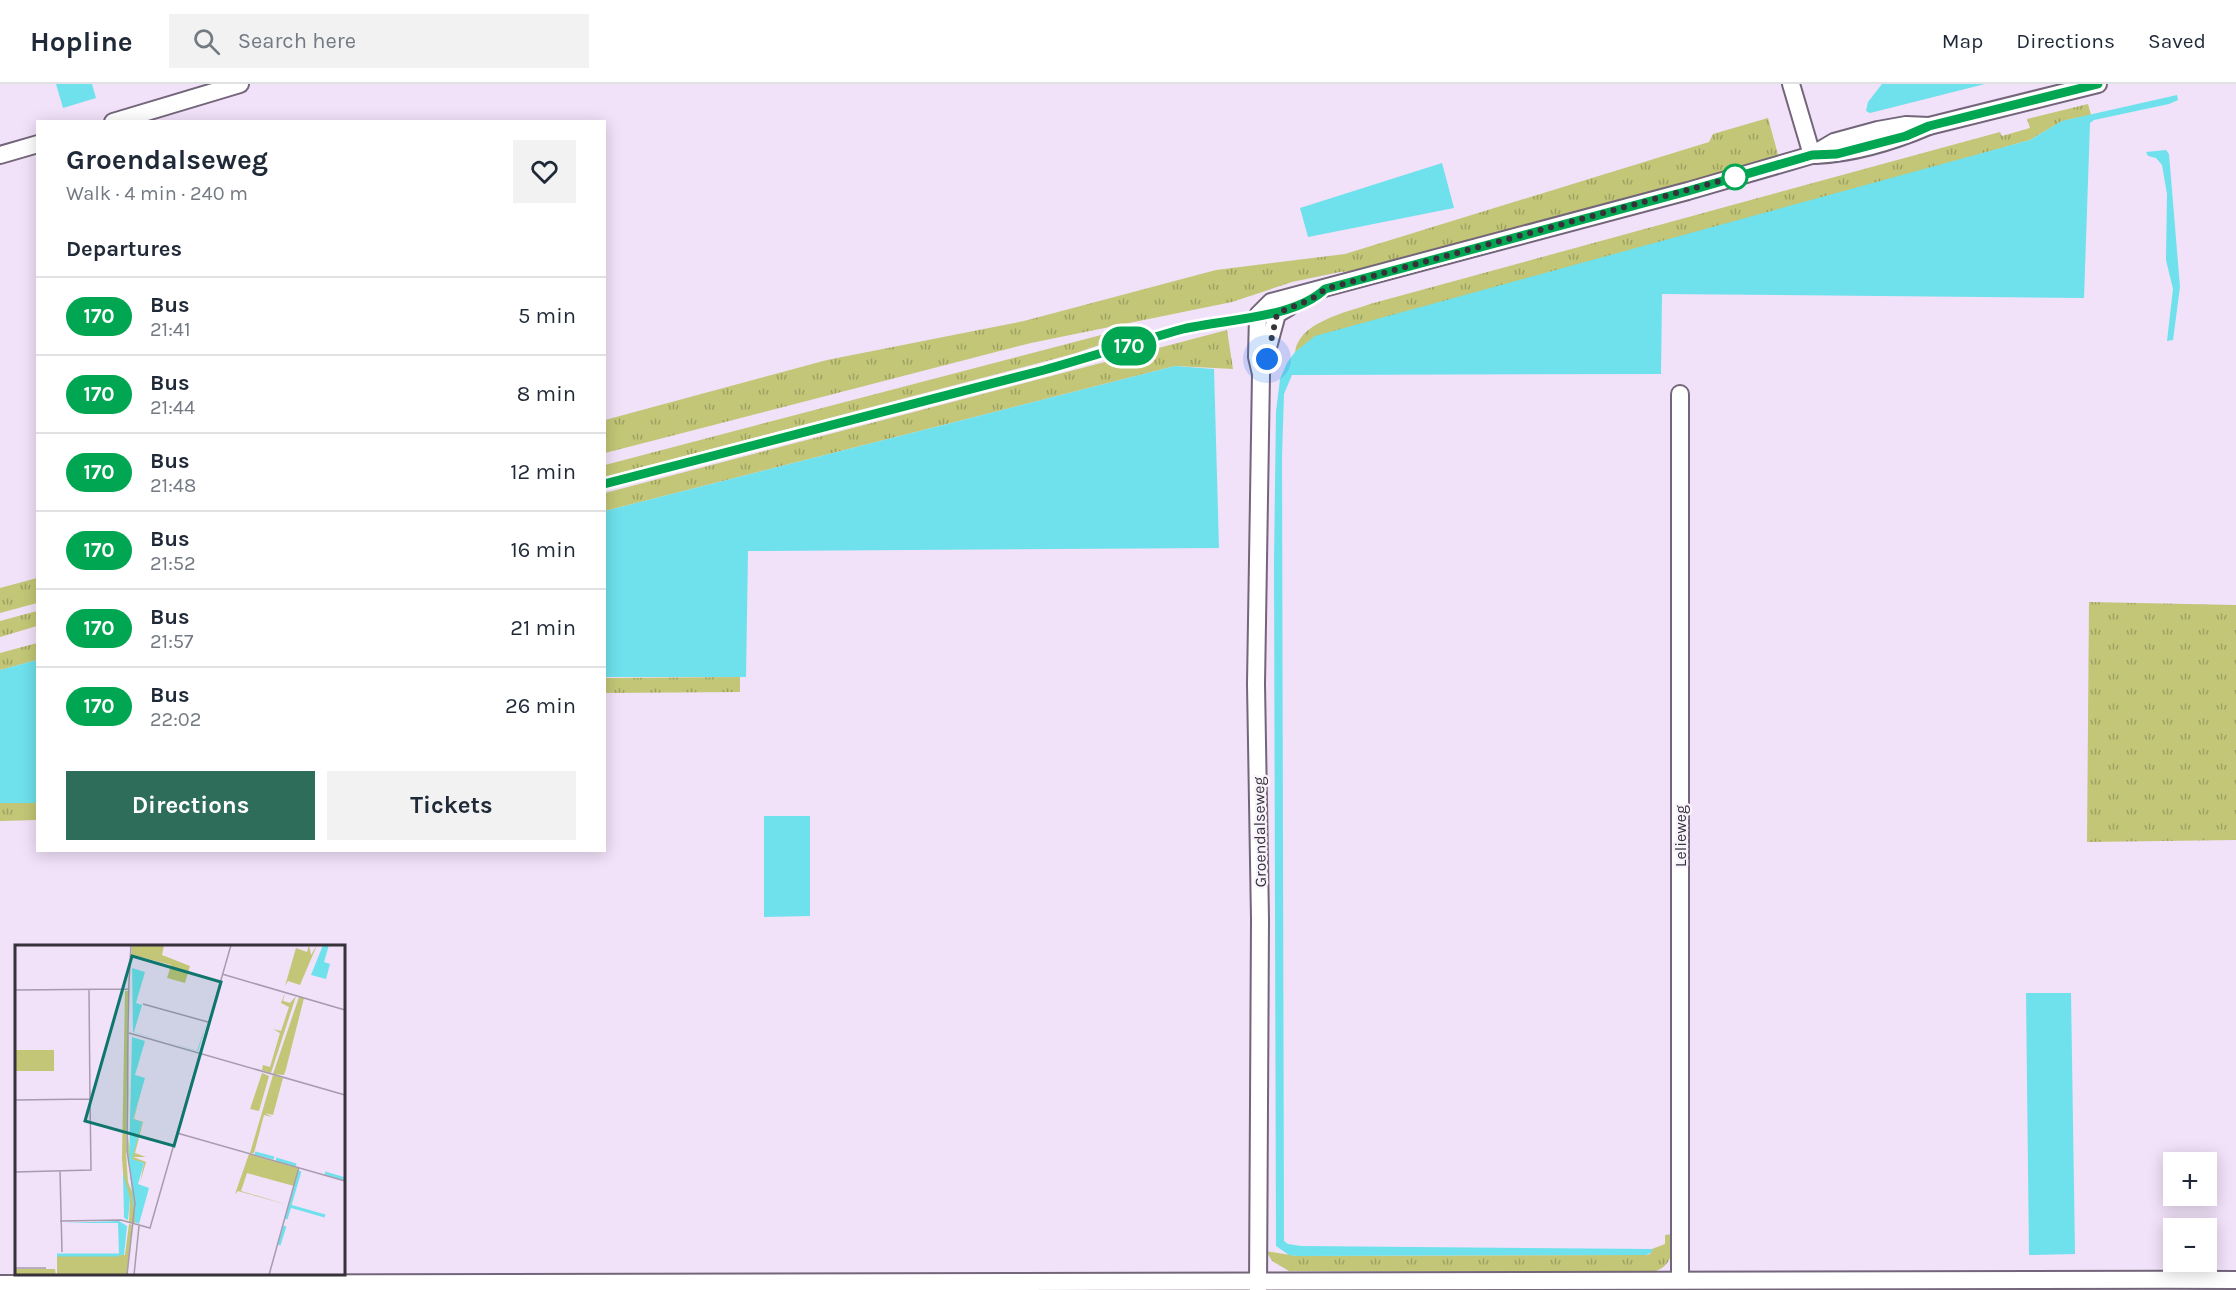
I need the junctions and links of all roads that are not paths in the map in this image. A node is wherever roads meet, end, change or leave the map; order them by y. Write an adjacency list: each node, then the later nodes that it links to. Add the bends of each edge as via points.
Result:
1 (240, 84): 4 (street)
2 (1791, 84): 7 (street)
3 (2098, 84): 7 (street, via 1929,126 1878,130 1834,142)
4 (120, 120)
5 (36, 145): 6 (street)
6 (0, 155)
7 (1812, 155): 8 (street)
8 (1325, 289): 9 (street, via 1313,300); 10 (street, via 1271,302)
9 (1289, 307): 10 (street); 11 (street, Groendalseweg, via 1277,314)
10 (1258, 315): 11 (street, Groendalseweg, via 1257,357)
11 (1261, 374): 16 (street, Groendalseweg, via 1256,684 1260,919)
12 (1680, 394): 13 (street, Lelieweg)
13 (1680, 1278): 14 (street); 16 (street)
14 (2236, 1280)
15 (0, 1284): 17 (street)
16 (1258, 1285): 17 (street, via 1229,1282)
17 (181, 1287)

